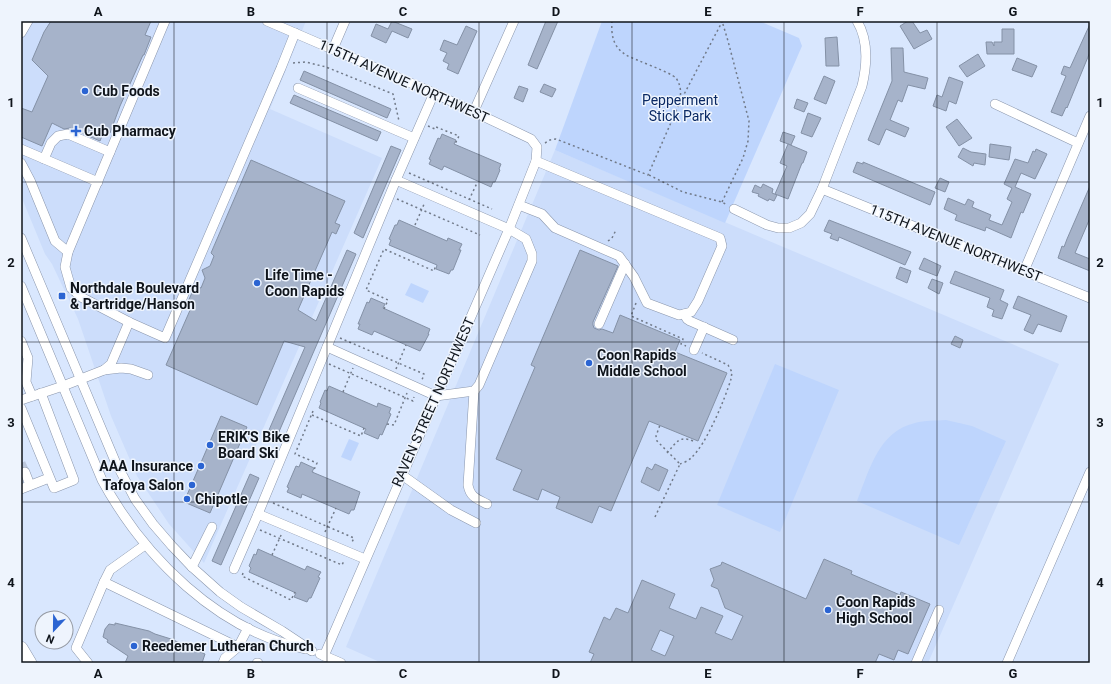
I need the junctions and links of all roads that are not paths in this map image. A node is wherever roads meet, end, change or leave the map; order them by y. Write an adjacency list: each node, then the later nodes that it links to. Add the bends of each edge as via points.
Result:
1 (28, 21): 7 (street)
2 (165, 21): 19 (street)
3 (267, 21): 8 (street, 115TH AVENUE NORTHWEST)
4 (345, 21): 9 (street)
5 (514, 21): 13 (street)
6 (860, 22): 25 (street, via 866,58 862,86)
7 (21, 32)
8 (295, 33): 9 (street, 115TH AVENUE NORTHWEST); 37 (street, via 164,338)
9 (333, 48): 11 (street, 115TH AVENUE NORTHWEST)
10 (298, 88): 15 (street)
11 (434, 93): 13 (street, 115TH AVENUE NORTHWEST); 15 (street)
12 (995, 104): 16 (street)
13 (474, 111): 17 (street, 115TH AVENUE NORTHWEST, via 523,134)
14 (1090, 116): 16 (street)
15 (414, 138): 23 (street)
16 (1078, 143): 32 (street)
17 (537, 147): 21 (street, RAVEN STREET NORTHWEST)
18 (21, 149): 20 (street)
19 (110, 152): 20 (street, via 68,134 58,136 51,143); 24 (street)
20 (44, 159): 24 (street)
21 (536, 162): 26 (street, RAVEN STREET NORTHWEST); 36 (street, via 720,238 722,246 698,301 691,312)
22 (21, 163): 30 (street, via 55,241)
23 (396, 180): 28 (street); 42 (street)
24 (98, 182): 30 (street)
25 (822, 189): 27 (street, via 810,214 801,223 789,228 767,225); 32 (street, 115TH AVENUE NORTHWEST)
26 (519, 205): 28 (street, RAVEN STREET NORTHWEST); 31 (street, via 542,214 555,228 619,256)
27 (734, 209)
28 (509, 229): 50 (street, via 526,240 532,261 479,385); 52 (street, RAVEN STREET NORTHWEST)
29 (21, 238): 47 (street)
30 (68, 252): 37 (street, via 65,267 71,288 81,297)
31 (625, 264): 36 (street, via 647,303 679,315); 38 (street)
32 (1024, 271): 34 (street, 115TH AVENUE NORTHWEST)
33 (21, 286): 35 (street)
34 (1090, 298)
35 (24, 300): 49 (street)
36 (684, 314): 39 (street, via 687,319)
37 (129, 322): 45 (street, via 111,364)
38 (599, 324)
39 (704, 327): 40 (street); 43 (street)
40 (733, 340)
41 (21, 341): 44 (street)
42 (327, 347): 52 (street, via 393,377 413,389); 62 (street)
43 (694, 350)
44 (24, 358): 48 (street, via 28,367)
45 (104, 370): 46 (street, via 131,369); 47 (street)
46 (148, 375)
47 (80, 379): 49 (street); 67 (street, via 115,461 135,499)
48 (23, 381): 51 (street)
49 (63, 386): 51 (street); 65 (street, via 102,480 119,511)
50 (474, 391): 52 (street); 61 (street, via 468,485 469,492 474,497)
51 (36, 395): 53 (street); 58 (street, via 74,480 54,488)
52 (436, 396): 57 (street, RAVEN STREET NORTHWEST)
53 (21, 400)
54 (21, 408): 58 (street)
55 (25, 472): 59 (street)
56 (1090, 472): 81 (street)
57 (402, 475): 63 (street, via 451,510); 66 (street, RAVEN STREET NORTHWEST)
58 (49, 478): 59 (street)
59 (30, 485): 60 (street)
60 (21, 489)
61 (487, 504)
62 (258, 514): 66 (street); 68 (street)
63 (476, 523)
64 (212, 527): 67 (street)
65 (145, 545): 69 (street, via 110,570); 71 (street, via 186,586 220,612)
66 (365, 559): 75 (street, RAVEN STREET NORTHWEST)
67 (192, 567): 74 (street, via 241,607)
68 (234, 569)
69 (104, 582): 72 (street); 78 (street, via 76,648)
70 (939, 610): 80 (street)
71 (248, 628): 72 (street); 74 (street, via 287,645)
72 (238, 647): 76 (street)
73 (21, 648): 77 (highway)
74 (312, 651): 75 (street)
75 (324, 656): 79 (street)
76 (227, 661)
77 (30, 663)
78 (88, 663)
79 (341, 663)
80 (916, 663)
81 (1007, 663)

